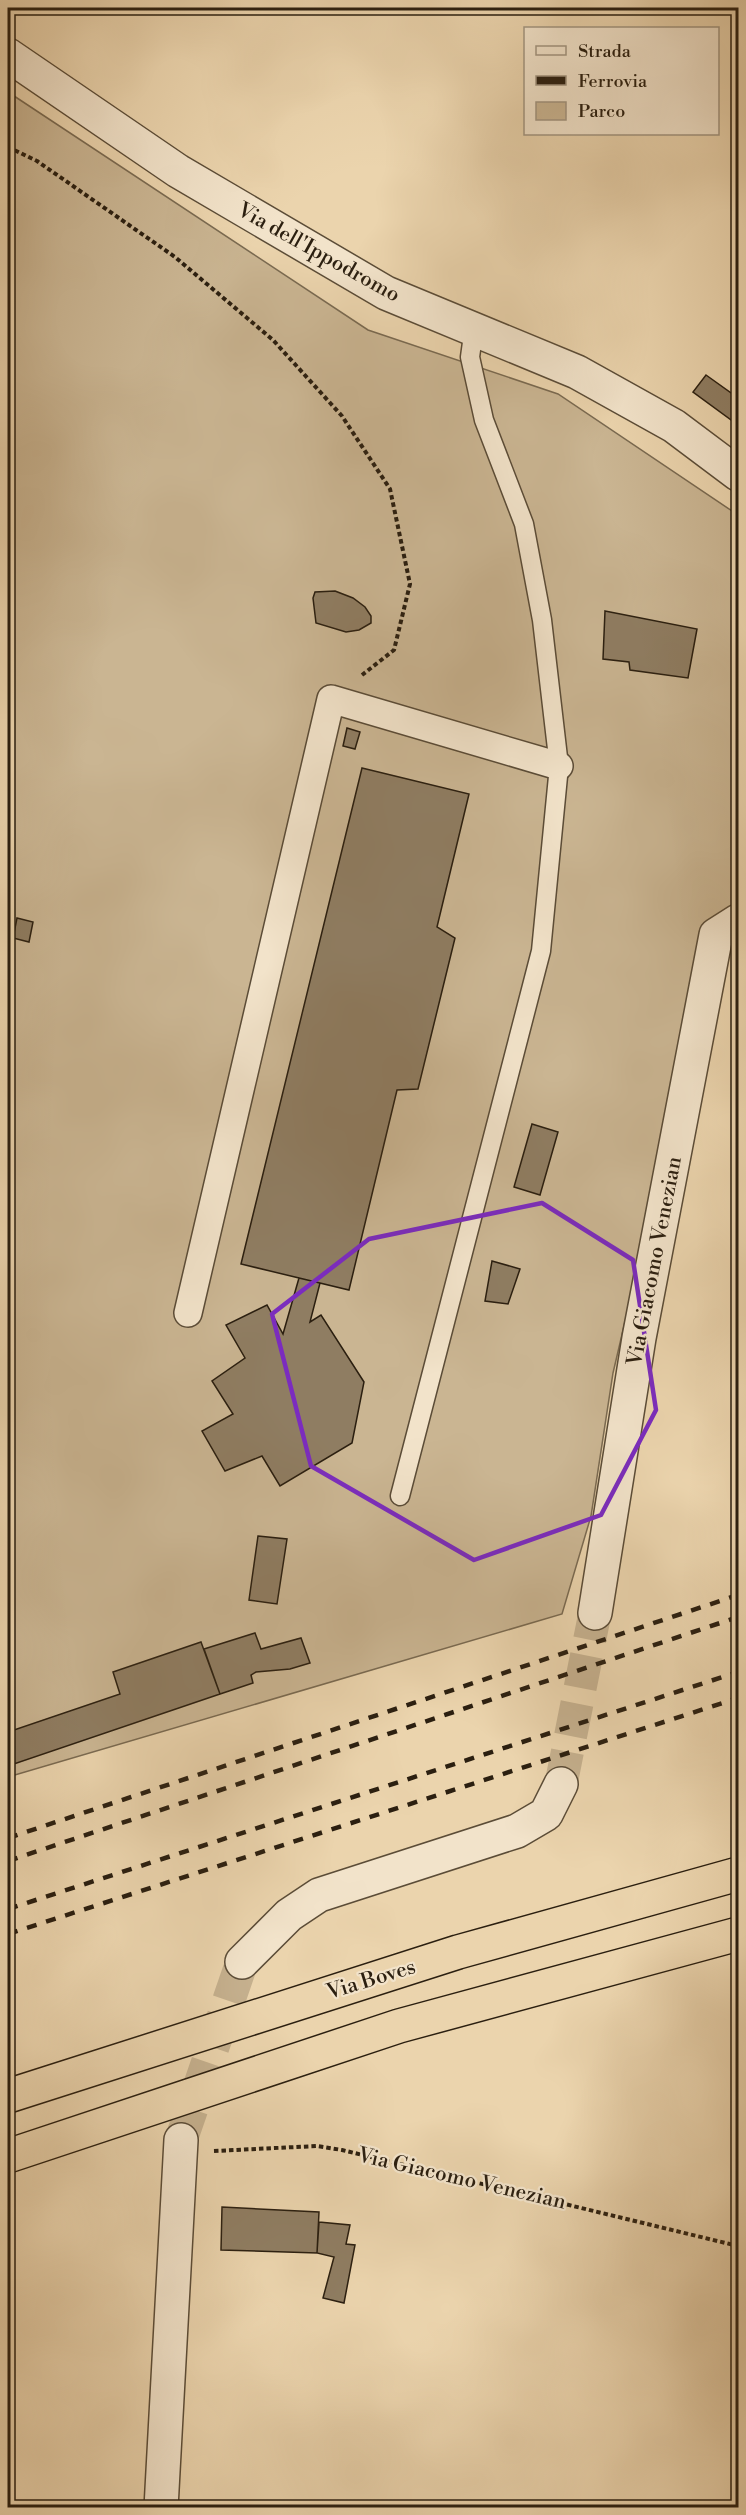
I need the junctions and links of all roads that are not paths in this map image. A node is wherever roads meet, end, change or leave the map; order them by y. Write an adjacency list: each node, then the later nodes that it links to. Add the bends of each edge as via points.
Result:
1 (8, 54): 2 (street, Via dell'Ippodromo, via 178,171 386,293)
2 (474, 328): 3 (street, Via dell'Ippodromo, via 577,372 674,426); 4 (lane, via 471,357 484,420 524,524 542,620)
3 (738, 474)
4 (559, 766): 6 (street, via 331,699); 7 (lane, via 542,951)
5 (738, 921): 8 (street, Via Giacomo Venezian, via 716,935 639,1338)
6 (188, 1313)
7 (400, 1496)
8 (595, 1613)
9 (561, 1784): 12 (street, via 546,1814 517,1831 320,1895 289,1915)
10 (738, 1874): 13 (highway, Via Boves, via 458,1952)
11 (738, 1934): 15 (highway, via 399,2026)
12 (242, 1962)
13 (8, 2096)
14 (181, 2146): 16 (street)
15 (8, 2156)
16 (161, 2508)

